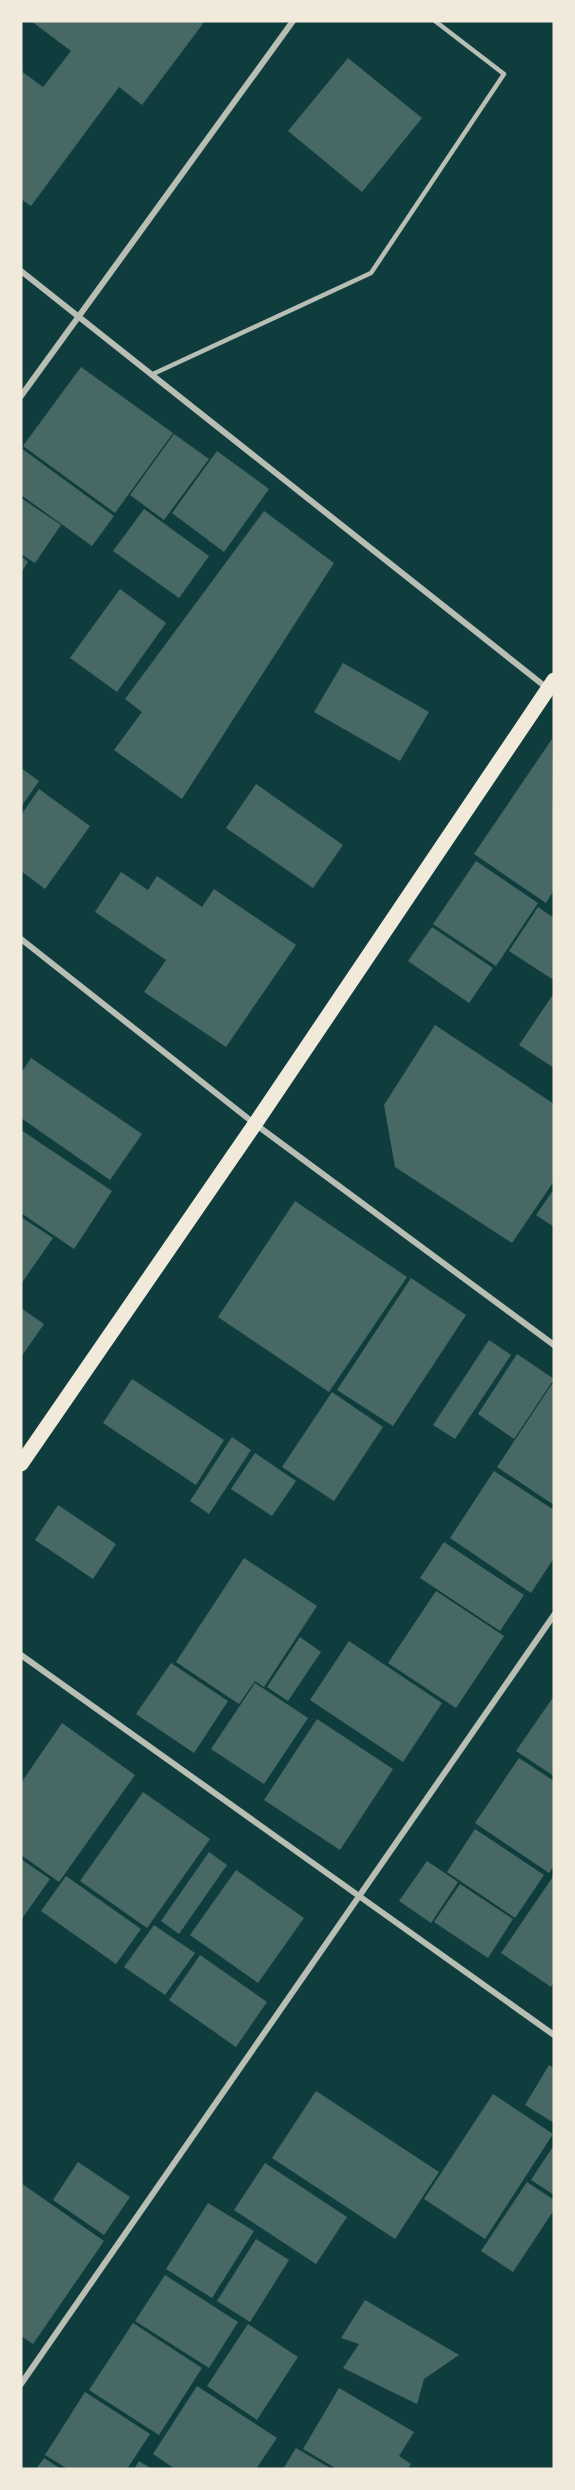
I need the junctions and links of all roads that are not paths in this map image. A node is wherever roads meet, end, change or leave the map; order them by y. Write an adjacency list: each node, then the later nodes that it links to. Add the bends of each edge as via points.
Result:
1 (293, 21): 4 (street)
2 (435, 21): 5 (lane, via 504,74 371,273)
3 (21, 271): 4 (street)
4 (79, 316): 5 (street); 6 (street)
5 (153, 374): 7 (street)
6 (21, 396)
7 (552, 687): 9 (main road)
8 (21, 939): 9 (street)
9 (255, 1124): 10 (street); 11 (main road)
10 (554, 1346)
11 (21, 1464)
12 (554, 1615): 14 (street)
13 (21, 1655): 14 (street)
14 (359, 1897): 15 (street); 16 (street)
15 (554, 2035)
16 (21, 2384)

